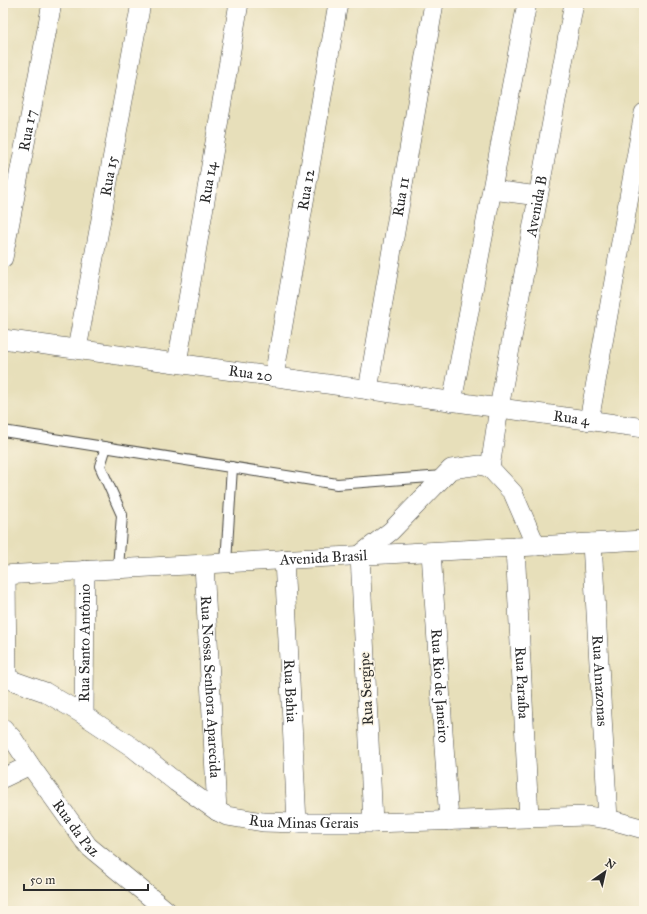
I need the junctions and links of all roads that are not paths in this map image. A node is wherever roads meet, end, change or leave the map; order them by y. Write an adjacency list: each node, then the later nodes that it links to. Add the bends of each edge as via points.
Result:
1 (52, 3): 11 (street, Rua 17)
2 (142, 3): 13 (street, Rua 15)
3 (239, 3): 14 (street, Rua 14)
4 (338, 3): 15 (street, Rua 12)
5 (434, 3): 16 (street, Rua 11)
6 (527, 3): 9 (street)
7 (574, 3): 10 (street, Avenida B)
8 (644, 113): 19 (street)
9 (492, 190): 10 (street); 17 (street)
10 (538, 196): 18 (street, Avenida B)
11 (3, 258)
12 (3, 338): 13 (street, Rua 20)
13 (77, 349): 14 (street, Rua 20)
14 (177, 363): 15 (street, Rua 20)
15 (274, 377): 16 (street, Rua 20)
16 (368, 390): 17 (street, Rua 20)
17 (452, 402): 18 (street, Rua 20)
18 (499, 408): 19 (street, Rua 4); 24 (street, Avenida B)
19 (589, 421): 20 (street, Rua 4)
20 (644, 428)
21 (3, 431): 22 (lane)
22 (106, 447): 23 (lane); 35 (lane, via 100,466 122,515)
23 (232, 467): 25 (lane, via 337,484); 33 (lane)
24 (490, 468): 25 (street, via 480,465 451,470); 28 (street, via 513,493)
25 (445, 476): 31 (street, via 391,531)
26 (644, 540): 27 (street, Avenida Brasil)
27 (592, 543): 28 (street, Avenida Brasil); 45 (street, Rua Amazonas)
28 (536, 546): 29 (street, Avenida Brasil)
29 (515, 547): 30 (street, Avenida Brasil); 44 (street, Rua Paraíba)
30 (431, 552): 31 (street, Avenida Brasil); 46 (street, Rua Rio de Janeiro)
31 (360, 555): 32 (street, Avenida Brasil); 48 (street, Rua Sergipe)
32 (284, 559): 33 (street, Avenida Brasil); 47 (street, Rua Bahia)
33 (226, 562): 34 (street, Avenida Brasil)
34 (204, 564): 35 (street, Avenida Brasil); 43 (street, Rua Nossa Senhora Aparecida)
35 (118, 568): 36 (street, Avenida Brasil)
36 (85, 570): 37 (street, Avenida Brasil); 39 (street, Rua Santo Antônio)
37 (4, 575): 38 (street)
38 (5, 679): 39 (street, Rua Minas Gerais, via 45,692)
39 (84, 715): 43 (street, Rua Minas Gerais, via 132,747)
40 (3, 728): 41 (street, Rua da Paz)
41 (30, 765): 42 (street); 50 (street, Rua da Paz, via 88,846)
42 (3, 778)
43 (217, 811): 47 (street, Rua Minas Gerais, via 227,816 263,822)
44 (529, 818): 45 (street, Rua Minas Gerais, via 587,816); 46 (street, Rua Minas Gerais)
45 (608, 819): 49 (street, Rua Minas Gerais)
46 (449, 820): 48 (street, Rua Minas Gerais)
47 (297, 823): 48 (street, Rua Minas Gerais)
48 (373, 823)
49 (644, 829)
50 (167, 911)

